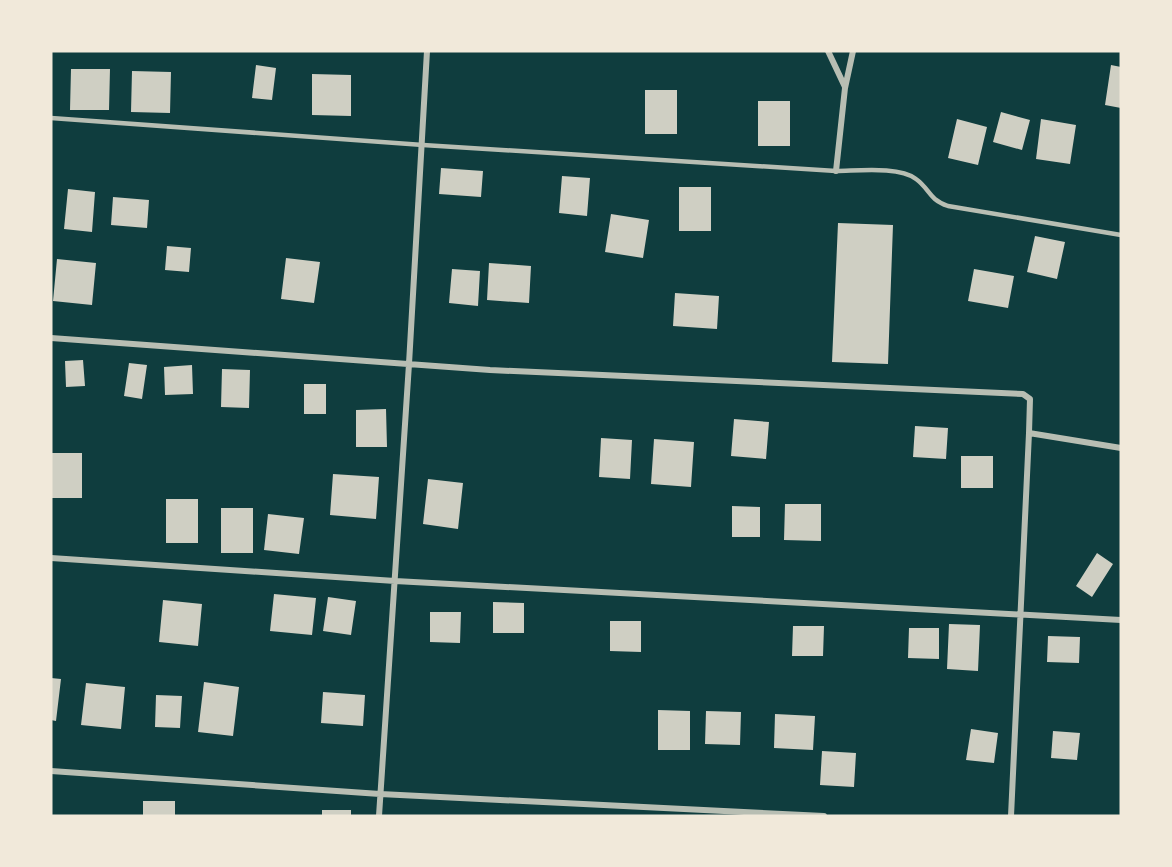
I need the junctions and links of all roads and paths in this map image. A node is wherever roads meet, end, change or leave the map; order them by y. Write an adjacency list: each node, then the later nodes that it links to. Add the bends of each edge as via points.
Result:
1 (427, 51): 6 (street)
2 (828, 51): 4 (street)
3 (853, 51): 4 (street)
4 (845, 88): 7 (street)
5 (51, 118): 6 (lane)
6 (423, 145): 7 (lane); 10 (street)
7 (836, 171): 8 (lane, via 903,172 916,179 936,202 948,206)
8 (1121, 234)
9 (51, 338): 10 (street)
10 (410, 364): 11 (street, via 1023,394 1030,399); 14 (street)
11 (1029, 433): 12 (street); 15 (street)
12 (1121, 448)
13 (51, 558): 14 (street)
14 (395, 581): 15 (street); 18 (street)
15 (1021, 614): 16 (street); 21 (street)
16 (1121, 620)
17 (51, 771): 18 (street)
18 (380, 794): 19 (street); 20 (street)
19 (379, 816)
20 (824, 816)
21 (1011, 816)

